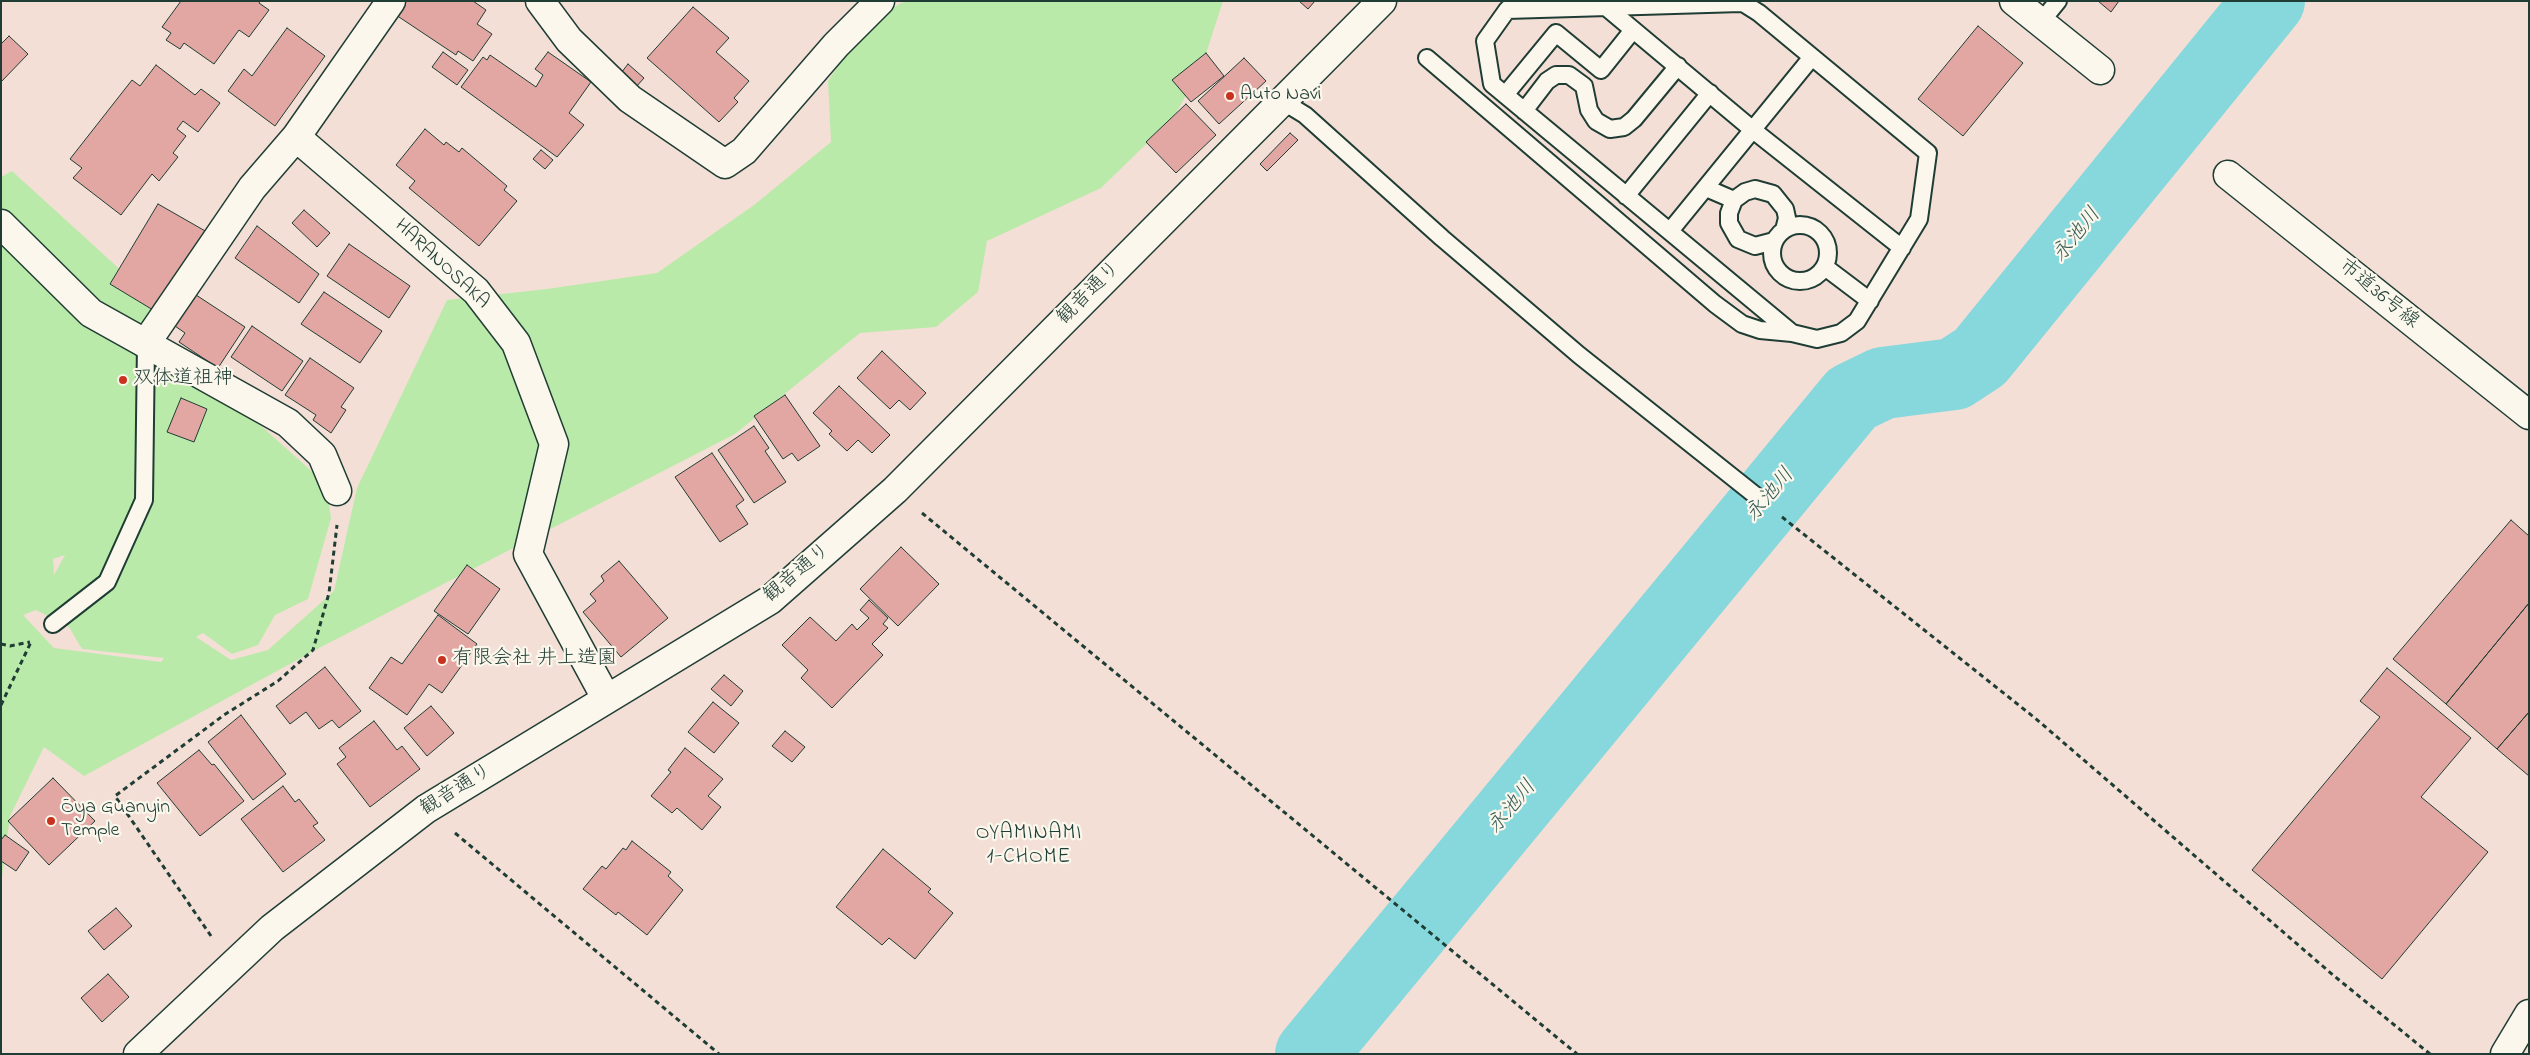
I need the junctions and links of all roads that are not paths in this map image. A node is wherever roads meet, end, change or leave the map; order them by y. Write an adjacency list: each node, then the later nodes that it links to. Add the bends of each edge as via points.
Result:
1 (391, 1): 21 (street)
2 (540, 1): 3 (street, via 569,40 630,98 725,164 744,151 836,44)
3 (880, 1)
4 (1382, 1): 18 (street, 観音通り)
5 (2014, 1): 10 (street)
6 (2058, 1): 10 (lane)
7 (1740, 2): 9 (lane); 12 (lane, via 1759,13)
8 (1512, 6): 9 (lane); 17 (lane, via 1485,41 1492,84)
9 (1606, 7): 11 (lane)
10 (2040, 23): 15 (street)
11 (1634, 30): 14 (lane); 17 (lane, via 1601,70 1556,33)
12 (1812, 57): 20 (lane); 29 (lane, via 1928,153 1919,220)
13 (1427, 58): 32 (lane, via 1715,304 1742,324 1760,330)
14 (1678, 66): 16 (lane); 19 (lane, via 1624,127 1610,129 1596,121 1589,110 1584,86 1569,75 1556,75 1547,81)
15 (2100, 70)
16 (1710, 93): 20 (lane); 24 (lane)
17 (1505, 95): 19 (lane)
18 (1282, 101): 36 (lane, via 1305,115 1579,355); 38 (street, 観音通り, via 895,490 770,600)
19 (1524, 110): 24 (lane)
20 (1753, 130): 23 (lane); 29 (lane)
21 (296, 137): 33 (street, via 252,188); 38 (street, HARANOSAKA, via 476,291 516,343 554,444 528,554)
22 (2228, 175): 34 (street, 市道36号線)
23 (1706, 188): 25 (lane); 27 (lane)
24 (1626, 196): 27 (lane)
25 (1734, 200): 28 (lane, via 1729,223 1738,239 1755,246); 28 (lane, via 1755,189 1773,194 1785,208 1787,218)
26 (1, 224): 33 (street, via 91,313)
27 (1670, 232): 32 (lane)
28 (1779, 236): 30 (lane, via 1800,225 1817,230 1829,254); 30 (lane, via 1772,255 1783,276 1792,280 1811,280)
29 (1902, 248): 31 (lane)
30 (1825, 267): 31 (lane)
31 (1870, 301): 32 (lane, via 1857,321 1841,333 1816,340)
32 (1792, 333)
33 (146, 343): 35 (street, via 288,423 322,454); 37 (lane, via 144,500 107,582)
34 (2529, 415)
35 (337, 491)
36 (1760, 499)
37 (53, 624)
38 (606, 698): 40 (street, 観音通り, via 426,809 272,928)
39 (2529, 1014): 41 (street)
40 (138, 1054)
41 (2506, 1054)

